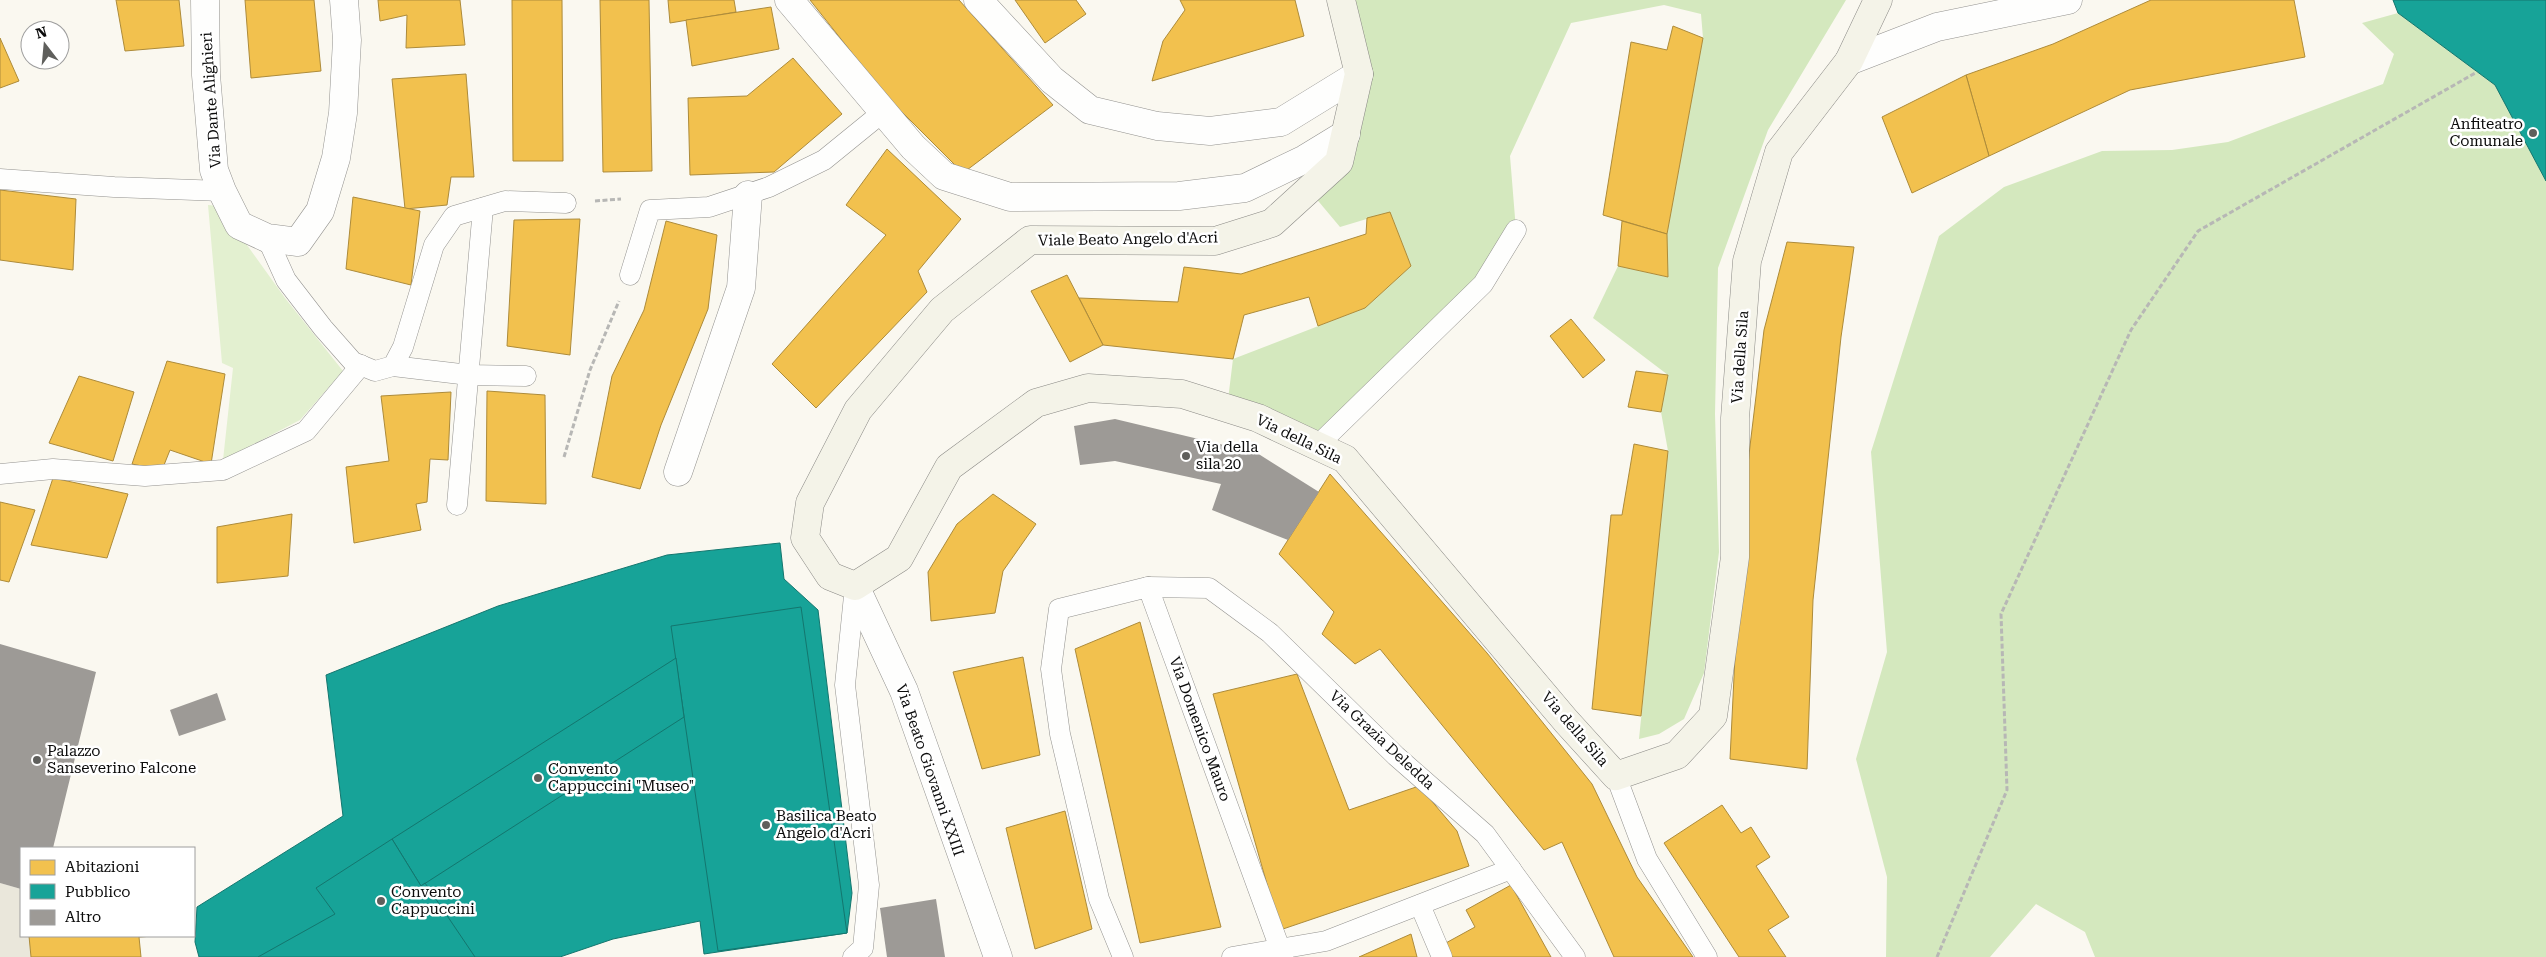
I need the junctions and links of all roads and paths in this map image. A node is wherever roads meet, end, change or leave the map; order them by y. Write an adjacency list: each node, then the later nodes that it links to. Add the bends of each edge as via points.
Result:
1 (205, 0): 14 (street, Via Dante Alighieri, via 206,74 214,170)
2 (344, 0): 20 (street, Via Dante Alighieri, via 347,40 343,113 336,158 320,211 298,242)
3 (789, 0): 11 (street)
4 (978, 0): 10 (street, via 1052,80 1090,110 1158,126 1210,131 1281,122)
5 (1341, 0): 10 (main road, Viale Beato Angelo d'Acri)
6 (1878, 0): 8 (main road, Via della Sila)
7 (2068, 0): 8 (street, via 1937,27)
8 (1849, 61): 33 (main road, Via della Sila, via 1779,152 1747,261 1735,418 1735,557 1712,716 1677,755)
9 (2477, 72): 44 (path, via 2198,231 2131,330 2001,614 2007,790)
10 (1359, 74): 12 (main road, Viale Beato Angelo d'Acri)
11 (883, 112): 12 (street, via 944,176 1010,197 1179,196 1245,188 1305,159); 15 (lane, via 824,160)
12 (1346, 134): 31 (main road, Viale Beato Angelo d'Acri, via 1339,162 1272,223 1215,241 1030,240 942,310 858,410 810,504 805,538 830,576)
13 (0, 179): 14 (lane)
14 (222, 191): 20 (street, Via Dante Alighieri, via 239,225)
15 (748, 194): 18 (lane, via 709,207); 28 (street, via 741,288)
16 (566, 204): 17 (lane, via 505,202); 18 (path, via 622,198)
17 (483, 208): 23 (lane, via 454,216 434,245 403,347); 24 (lane)
18 (650, 210): 21 (lane)
19 (1516, 230): 26 (lane, via 1483,284)
20 (267, 238): 22 (lane, via 286,280 323,328 353,362)
21 (630, 275): 27 (path, via 590,370)
22 (361, 366): 23 (lane, via 375,371); 29 (lane, via 306,431 223,470 145,476 53,469)
23 (393, 366): 24 (lane)
24 (469, 375): 25 (lane); 30 (lane)
25 (526, 376)
26 (1317, 446): 31 (main road, Via della Sila, via 1258,418 1182,394 1088,388 1036,403 949,467 899,558); 33 (main road, Via della Sila, via 1345,459)
27 (564, 457)
28 (678, 472)
29 (0, 474)
30 (457, 505)
31 (855, 586): 36 (lane, via 845,685 870,885); 38 (street, Via Beato Giovanni XXIII, via 904,690)
32 (1148, 587): 34 (lane, Via Grazia Deledda, via 1209,588 1270,633 1396,756 1485,834); 37 (lane, Via Domenico Mauro); 39 (lane, via 1058,609 1051,669 1060,734 1099,899)
33 (1616, 776): 43 (lane, via 1647,859)
34 (1511, 869): 35 (lane); 42 (lane, Via Grazia Deledda)
35 (1420, 904): 37 (lane, via 1326,941); 41 (lane)
36 (858, 952)
37 (1281, 953): 40 (lane)
38 (998, 957)
39 (1123, 957)
40 (1232, 957)
41 (1442, 957)
42 (1575, 957)
43 (1708, 957)
44 (1936, 957)

